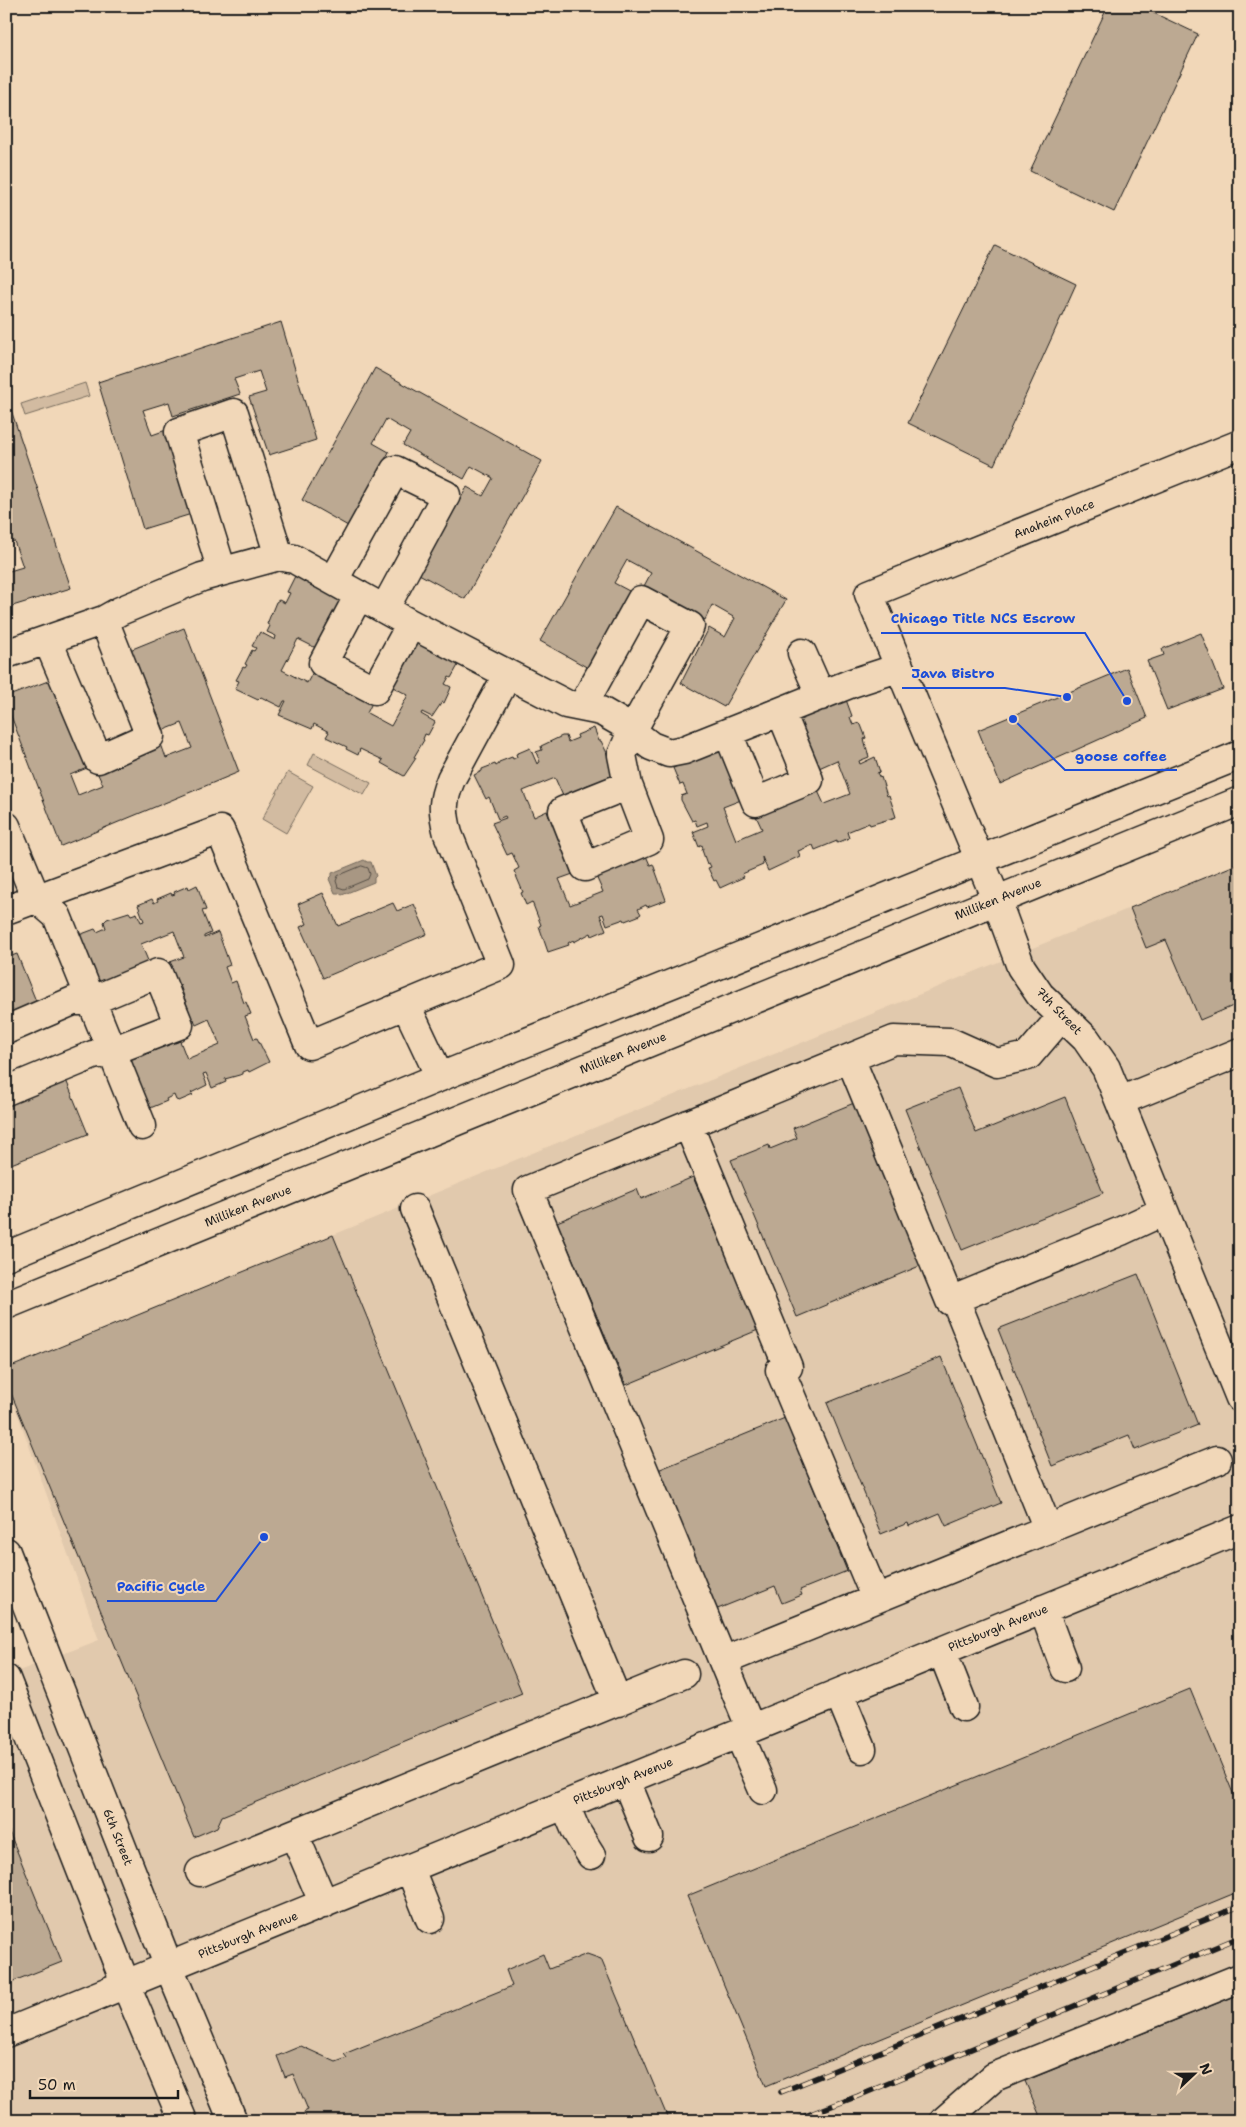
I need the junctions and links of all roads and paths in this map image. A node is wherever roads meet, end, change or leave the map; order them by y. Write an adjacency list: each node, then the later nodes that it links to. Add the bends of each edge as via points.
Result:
1 (1240, 444): 5 (main road, Anaheim Place)
2 (279, 556): 3 (main road); 3 (main road, via 234,413 179,432); 4 (main road, via 294,559)
3 (222, 571): 8 (main road)
4 (334, 580): 6 (main road); 7 (main road, via 395,470 446,496)
5 (868, 594): 13 (main road, 7th Street)
6 (358, 595): 7 (main road); 9 (main road, via 323,663 375,690)
7 (385, 608): 9 (main road)
8 (104, 620): 10 (main road); 10 (main road, via 150,736 98,759)
9 (411, 624): 14 (main road)
10 (48, 641): 12 (main road)
11 (802, 653): 15 (main road)
12 (6, 654)
13 (898, 668): 15 (main road); 24 (main road, 7th Street)
14 (508, 674): 16 (main road, via 566,704); 29 (main road, via 451,779 442,812 501,965)
15 (821, 696): 17 (main road)
16 (582, 707): 18 (main road, via 601,711); 18 (main road, via 642,600 690,626)
17 (782, 712): 19 (main road); 19 (main road, via 809,780 756,802)
18 (632, 731): 19 (main road, via 651,746 668,753); 21 (main road, via 622,755)
19 (728, 733)
20 (1240, 755): 24 (main road)
21 (628, 785)
22 (1240, 801): 26 (main road, Milliken Avenue)
23 (6, 826): 25 (main road)
24 (979, 861): 26 (main road, 7th Street); 35 (main road)
25 (36, 898): 27 (main road); 28 (main road, via 57,916); 29 (main road, via 220,830 309,1046)
26 (996, 899): 30 (main road, 7th Street, via 1021,967 1040,995); 44 (main road, Milliken Avenue)
27 (6, 910)
28 (91, 1001): 31 (main road, via 73,1002); 32 (main road); 32 (main road, via 158,973 179,1025)
29 (406, 1005): 35 (main road)
30 (1062, 1016): 34 (main road, via 1028,1056 997,1063 950,1042 894,1040); 37 (main road, 7th Street, via 1086,1039 1106,1068)
31 (6, 1030)
32 (112, 1051): 36 (main road, via 93,1054); 39 (main road)
33 (1240, 1052): 37 (main road)
34 (850, 1058): 38 (main road); 43 (main road)
35 (440, 1077): 42 (main road)
36 (6, 1091)
37 (1120, 1101): 41 (main road, 7th Street)
38 (688, 1124): 50 (main road); 53 (main road, via 528,1190)
39 (142, 1126)
40 (415, 1209): 58 (main road)
41 (1164, 1211): 45 (main road, 7th Street); 47 (main road, via 955,1299)
42 (6, 1256)
43 (950, 1301)
44 (6, 1305)
45 (1240, 1398)
46 (1217, 1460): 47 (main road)
47 (1048, 1529): 50 (main road)
48 (1240, 1529): 51 (main road, Pittsburgh Avenue)
49 (6, 1552): 72 (main road, 6th Street)
50 (876, 1599): 53 (main road)
51 (1043, 1609): 52 (main road, Pittsburgh Avenue); 54 (main road)
52 (942, 1651): 57 (main road, Pittsburgh Avenue); 59 (main road)
53 (723, 1661): 60 (main road)
54 (1065, 1668)
55 (684, 1674): 58 (main road)
56 (6, 1679): 74 (main road)
57 (839, 1693): 60 (main road, Pittsburgh Avenue); 61 (main road)
58 (618, 1702): 65 (main road)
59 (964, 1707)
60 (745, 1732): 62 (main road, Pittsburgh Avenue); 63 (main road)
61 (862, 1749)
62 (626, 1781): 64 (main road, Pittsburgh Avenue); 66 (main road)
63 (763, 1790)
64 (566, 1805): 67 (main road, via 576,1831); 68 (main road, Pittsburgh Avenue)
65 (294, 1834): 69 (main road); 70 (main road)
66 (649, 1837)
67 (591, 1855)
68 (410, 1869): 70 (main road, Pittsburgh Avenue); 71 (main road)
69 (200, 1872)
70 (324, 1904): 72 (main road, Pittsburgh Avenue)
71 (430, 1919)
72 (170, 1967): 74 (main road, Pittsburgh Avenue); 77 (main road, 6th Street)
73 (1240, 1978): 78 (main road, via 994,2077)
74 (126, 1985): 75 (main road, Pittsburgh Avenue); 76 (main road)
75 (6, 2033)
76 (183, 2121)
77 (233, 2121)
78 (944, 2121)

